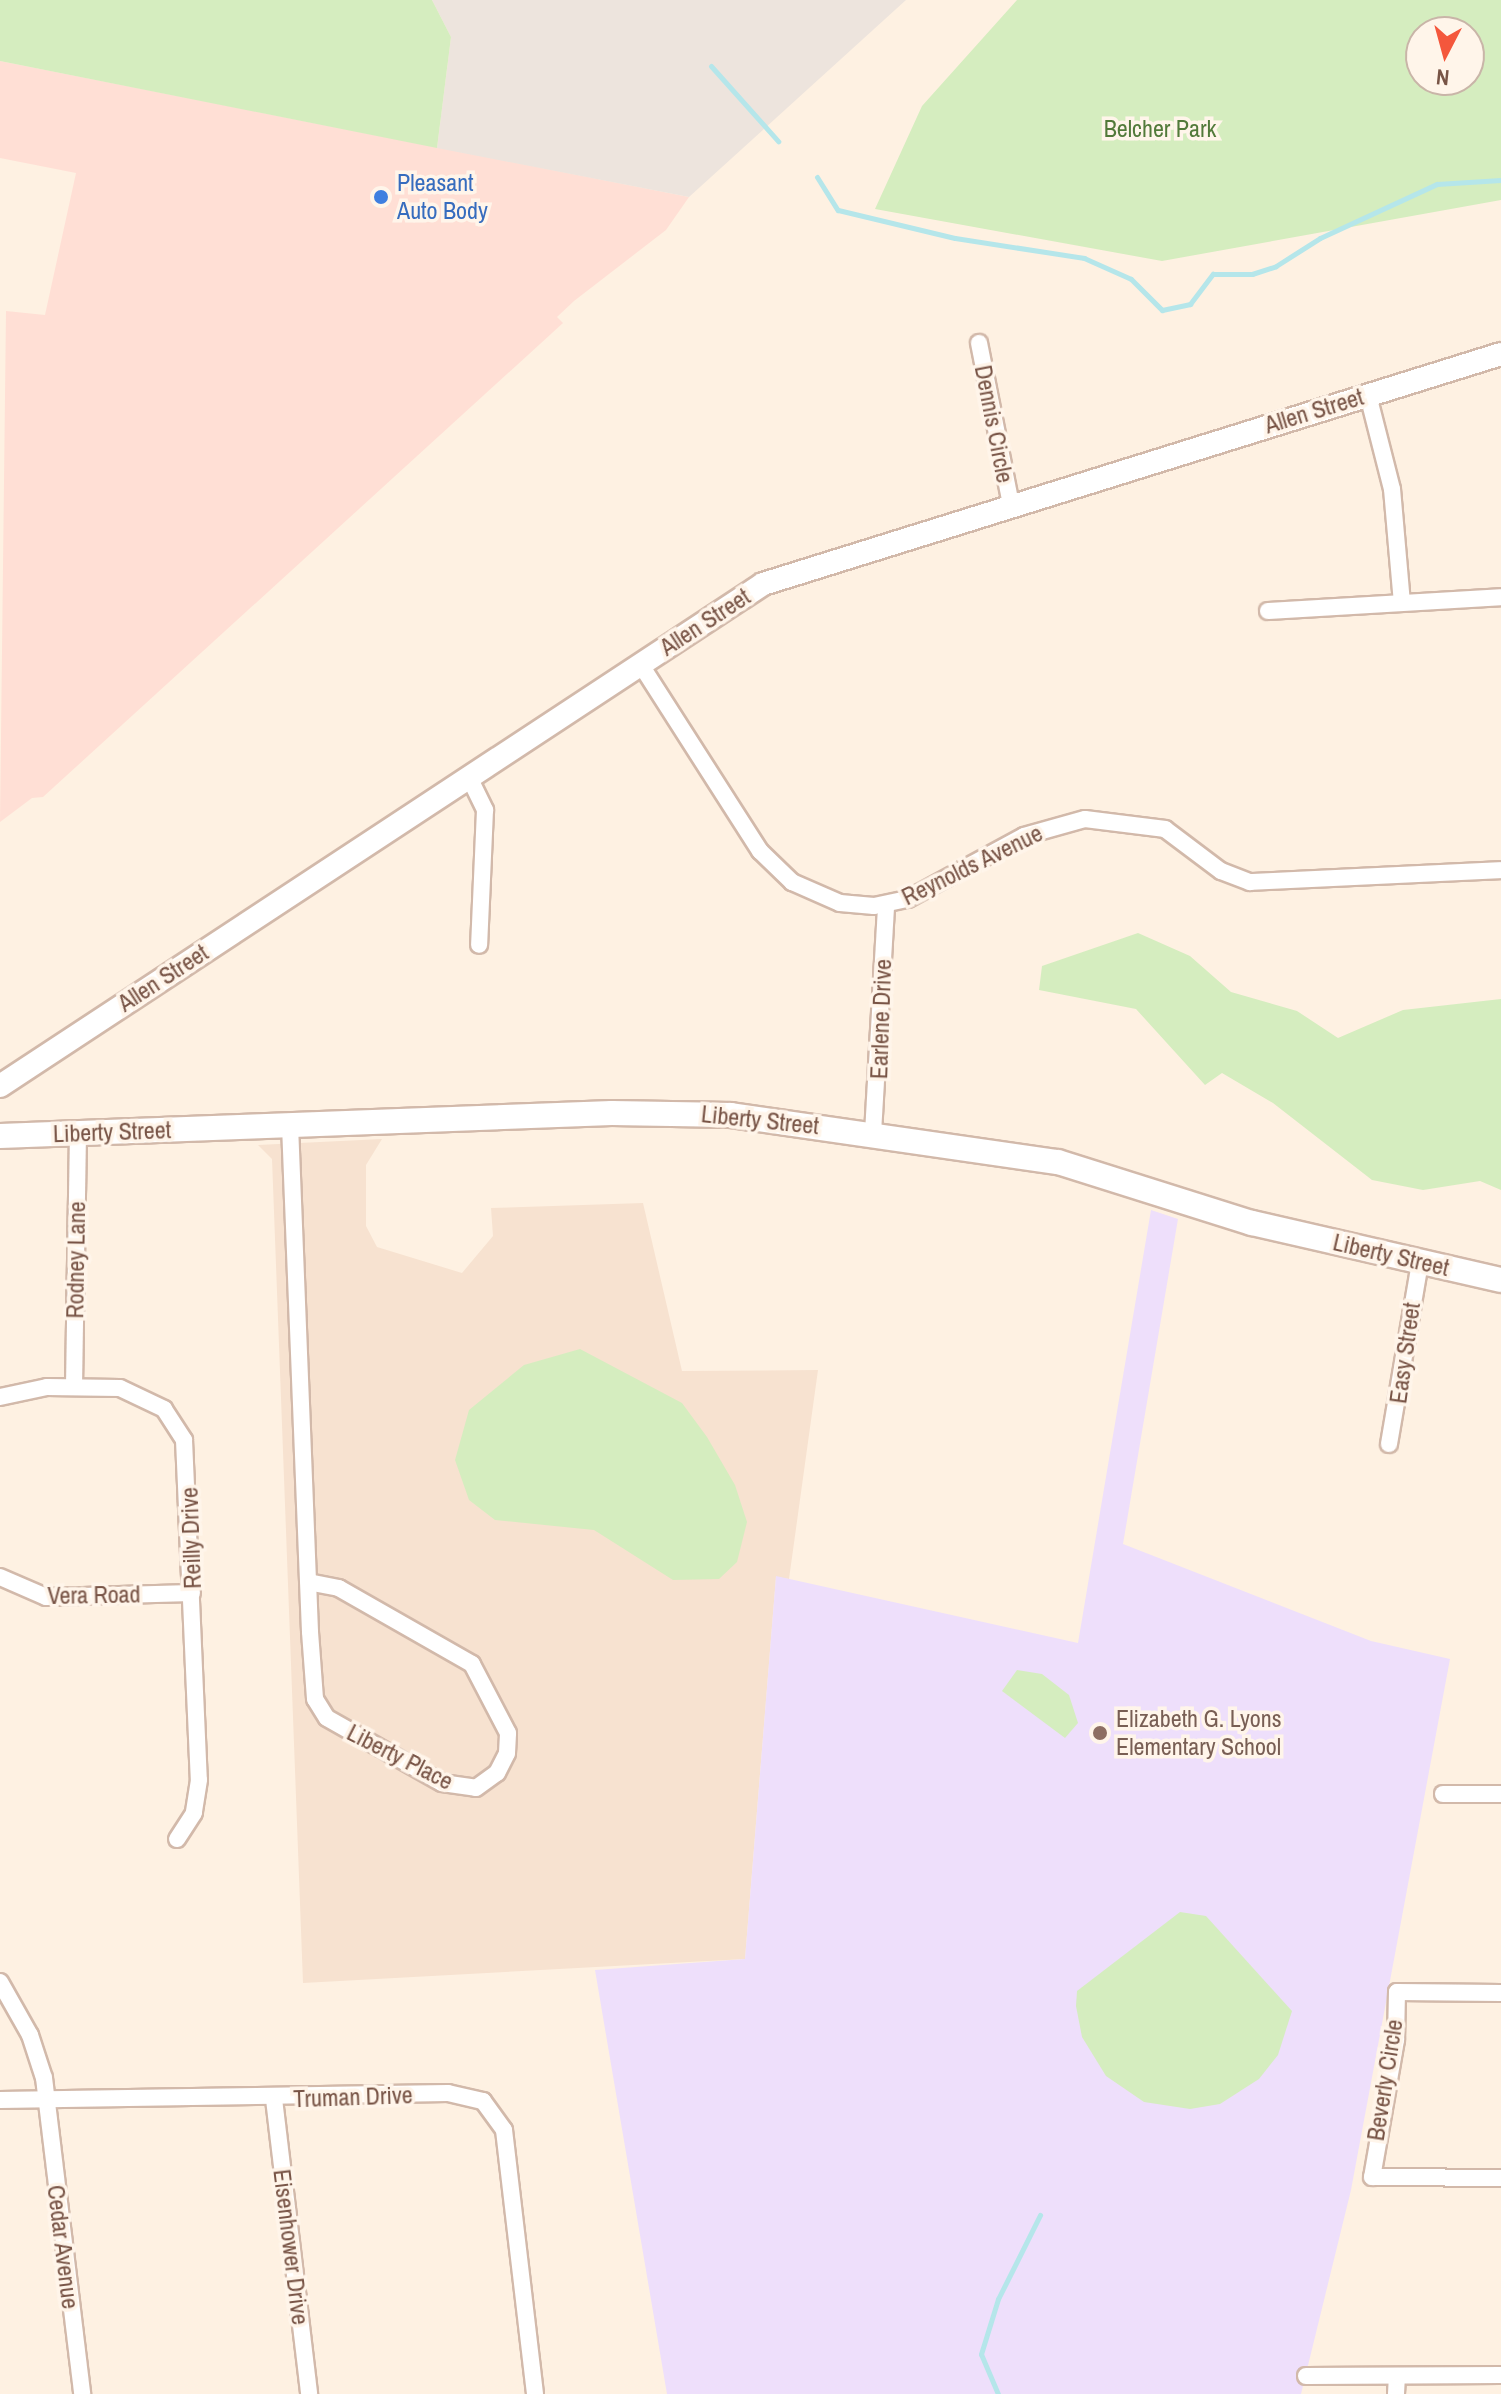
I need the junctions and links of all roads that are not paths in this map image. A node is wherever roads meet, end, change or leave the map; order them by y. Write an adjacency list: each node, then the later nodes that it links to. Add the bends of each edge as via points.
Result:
1 (979, 343): 4 (street, Dennis Circle)
2 (1501, 354): 3 (street, Allen Street)
3 (1368, 395): 4 (street, Allen Street); 6 (street, via 1392,489)
4 (1011, 504): 8 (street, Allen Street, via 776,578)
5 (1501, 597): 6 (street)
6 (1402, 603): 7 (street)
7 (1268, 611)
8 (641, 665): 9 (street, Allen Street); 11 (street, Reynolds Avenue, via 744,829 780,872 828,899)
9 (469, 777): 12 (street, via 485,810); 13 (street, Allen Street)
10 (1501, 870): 11 (street, Reynolds Avenue, via 1250,882 1221,871 1165,829 1085,819 1035,831 919,894)
11 (886, 905): 15 (street, Earlene Drive)
12 (479, 945)
13 (0, 1086)
14 (290, 1125): 15 (main road, Liberty Street, via 650,1112); 16 (main road, Liberty Street); 24 (street, Liberty Place)
15 (873, 1133): 18 (main road, Liberty Street, via 1058,1162 1252,1223)
16 (78, 1134): 17 (main road, Liberty Street); 20 (street, Rodney Lane)
17 (0, 1136)
18 (1420, 1262): 19 (main road, Liberty Street); 22 (street, Easy Street)
19 (1501, 1280)
20 (74, 1387): 21 (street, Reilly Drive); 25 (street, Reilly Drive, via 143,1395 179,1428 188,1464)
21 (0, 1397)
22 (1389, 1444)
23 (0, 1577): 25 (street, Vera Road, via 46,1597)
24 (309, 1582): 24 (street, Liberty Place, via 314,1690 322,1714 451,1787 476,1788 497,1773 507,1753 508,1733 472,1664 339,1588)
25 (192, 1593): 28 (street, Reilly Drive, via 199,1791 194,1813)
26 (1443, 1794): 27 (street)
27 (1501, 1794)
28 (177, 1839)
29 (0, 1982): 33 (street, via 35,2046)
30 (1501, 1993): 34 (street, Beverly Circle, via 1397,1992 1396,2040 1372,2177)
31 (274, 2099): 33 (street, Truman Drive); 39 (street, Eisenhower Drive); 40 (street, Truman Drive, via 457,2093 490,2106 505,2140)
32 (0, 2100): 33 (street, Truman Drive)
33 (46, 2100): 38 (street, Cedar Avenue)
34 (1501, 2178)
35 (1501, 2375): 37 (street)
36 (1306, 2376): 37 (street)
37 (1397, 2376): 41 (street)
38 (82, 2394)
39 (309, 2394)
40 (535, 2394)
41 (1396, 2394)

